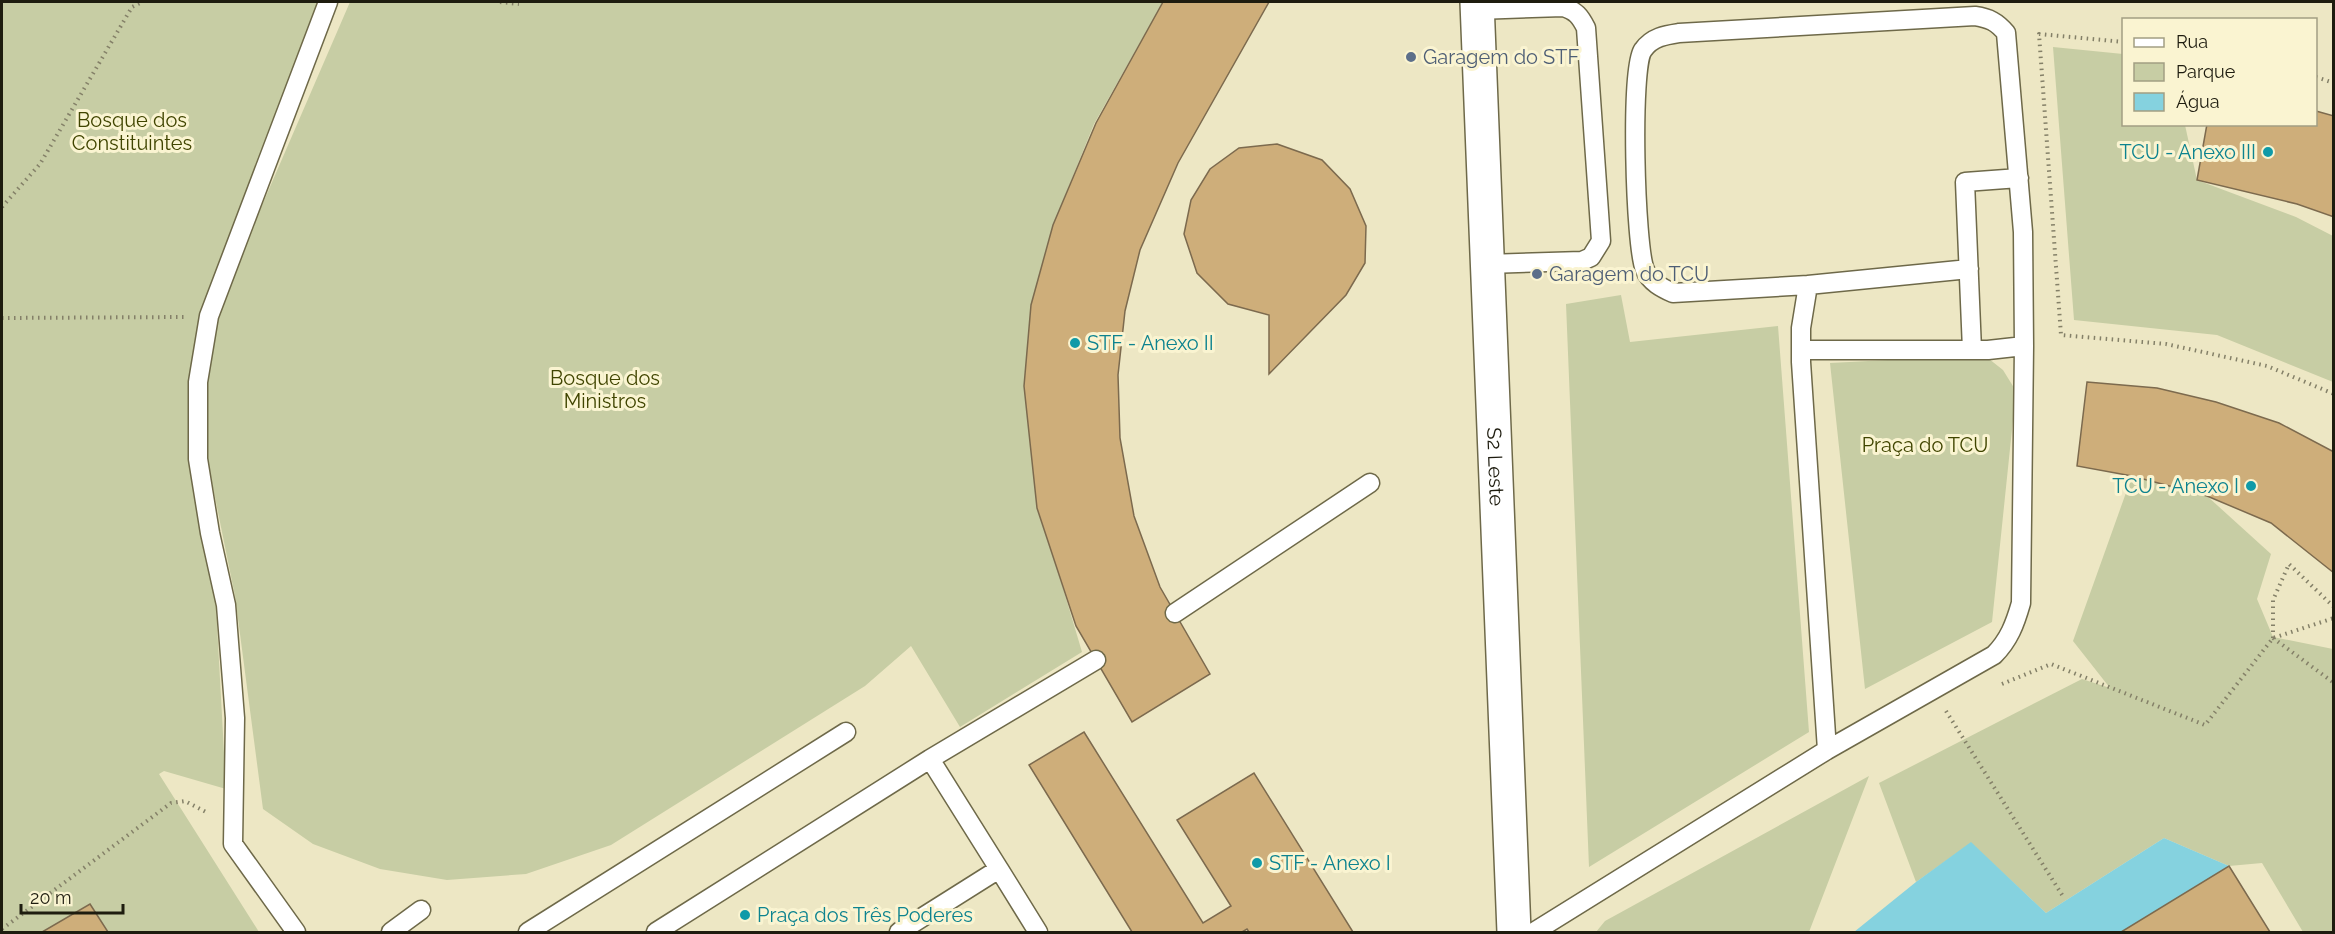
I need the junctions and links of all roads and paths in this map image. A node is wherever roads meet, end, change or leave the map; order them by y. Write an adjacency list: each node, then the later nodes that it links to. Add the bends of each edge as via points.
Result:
1 (142, 2): 10 (path, via 132,7 39,164)
2 (328, 2): 14 (lane)
3 (500, 2): 4 (path)
4 (519, 4)
5 (1477, 6): 11 (main road, S2 Leste); 11 (lane, via 1563,7 1574,11 1586,28 1601,241 1591,257 1582,261)
6 (2122, 42): 19 (path, via 2040,34 2061,335 2166,344 2267,366)
7 (2317, 77): 8 (path)
8 (2334, 83)
9 (2019, 178): 12 (lane, via 1965,182); 13 (lane, via 2006,33 1988,18 1975,15 1679,33 1652,41 1637,62 1639,240 1645,271 1658,286 1672,293); 16 (lane, via 2024,232)
10 (2, 207)
11 (1487, 264): 43 (main road, S2 Leste)
12 (1969, 269): 13 (lane); 18 (lane)
13 (1808, 285): 17 (lane)
14 (209, 316): 15 (path); 32 (lane, via 198,382 198,459 226,605 235,718)
15 (2, 318)
16 (2025, 346): 18 (lane); 30 (lane, via 2021,603 2010,634 1994,655)
17 (1801, 350): 18 (lane); 30 (lane)
18 (1972, 350)
19 (2334, 394)
20 (1370, 483): 22 (lane)
21 (2334, 608): 24 (path, via 2289,564 2273,600)
22 (1174, 612)
23 (2334, 618): 24 (path)
24 (2272, 638): 26 (path); 27 (path, via 2205,725 2051,664)
25 (1096, 660): 31 (lane)
26 (2334, 683)
27 (1998, 685)
28 (1951, 704): 34 (path, via 1944,707)
29 (846, 732): 39 (lane)
30 (1827, 750): 44 (lane)
31 (930, 759): 33 (lane); 40 (lane)
32 (233, 844): 36 (path, via 207,812 186,801 171,803); 37 (lane)
33 (999, 869): 41 (lane); 42 (lane)
34 (2064, 898)
35 (421, 910): 38 (lane)
36 (2, 929)
37 (296, 933)
38 (391, 933)
39 (528, 933)
40 (656, 933)
41 (899, 933)
42 (1038, 933)
43 (1514, 933)
44 (1534, 933)

